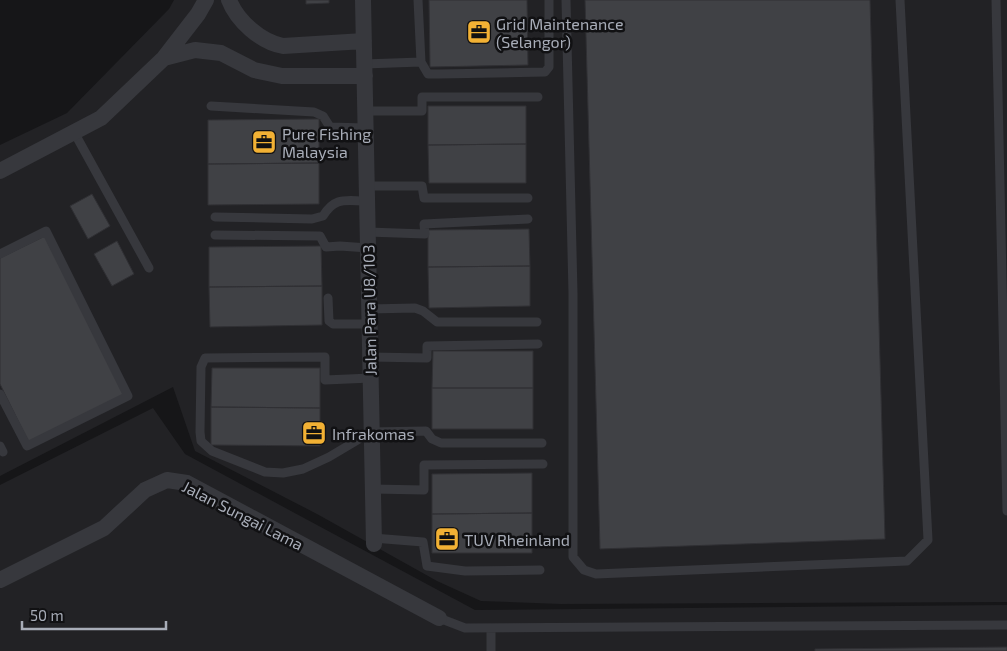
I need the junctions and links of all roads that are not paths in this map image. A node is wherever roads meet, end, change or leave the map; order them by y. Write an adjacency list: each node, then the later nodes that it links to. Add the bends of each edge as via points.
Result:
1 (206, 0): 10 (street)
2 (229, 0): 9 (street, via 244,23 272,44)
3 (363, 0): 9 (street, Jalan Para U8/103)
4 (418, 0): 11 (lane)
5 (549, 0): 11 (lane, via 550,66 545,72 428,74)
6 (566, 0): 7 (lane, via 573,293 572,549 573,557 584,570 596,574 907,561 928,540)
7 (900, 0)
8 (996, 0): 39 (lane)
9 (364, 41): 12 (street, Jalan Para U8/103)
10 (164, 58): 12 (street, via 195,50 221,53 254,70 282,76); 17 (street, via 101,118)
11 (421, 62): 12 (lane)
12 (364, 70): 15 (street, Jalan Para U8/103)
13 (538, 97): 15 (lane, via 422,97 422,111)
14 (211, 106): 16 (lane, via 314,112 323,116 330,127)
15 (365, 111): 16 (street, Jalan Para U8/103)
16 (365, 128): 19 (street, Jalan Para U8/103)
17 (74, 132): 18 (street); 27 (lane)
18 (0, 171)
19 (367, 193): 20 (lane, via 422,186 424,198); 21 (lane, via 338,201 329,206 323,216 312,219); 23 (street, Jalan Para U8/103)
20 (528, 198)
21 (215, 217)
22 (528, 219): 23 (lane, via 424,224 425,234)
23 (368, 232): 25 (street, Jalan Para U8/103)
24 (215, 236): 25 (lane, via 320,236 326,247)
25 (368, 248): 29 (street, Jalan Para U8/103)
26 (0, 254): 34 (lane, via 46,231 128,396 27,446)
27 (149, 268)
28 (328, 298): 29 (lane, via 329,321 333,324)
29 (369, 316): 30 (lane, via 415,308 423,310 437,322); 32 (street, Jalan Para U8/103)
30 (537, 322)
31 (538, 344): 32 (lane, via 427,346 427,358)
32 (370, 357): 33 (street, Jalan Para U8/103)
33 (370, 378): 35 (street, Jalan Para U8/103); 35 (lane, via 326,380 325,357 205,358 201,367 200,432 201,440 212,451 265,472 283,473 303,469)
34 (0, 394)
35 (371, 432): 36 (lane, via 426,431 441,443); 38 (street, Jalan Para U8/103)
36 (542, 442)
37 (543, 464): 38 (lane, via 424,465 424,490)
38 (373, 489): 40 (street, Jalan Para U8/103)
39 (1007, 511)
40 (373, 541): 41 (lane, via 423,542 427,566 465,571)
41 (540, 570)
42 (0, 580): 43 (street, Jalan Sungai Lama, via 104,528 145,490 167,480 187,483)
43 (439, 618): 45 (lane, via 465,628)
44 (1007, 625): 45 (lane)
45 (491, 628): 46 (lane)
46 (490, 651)

